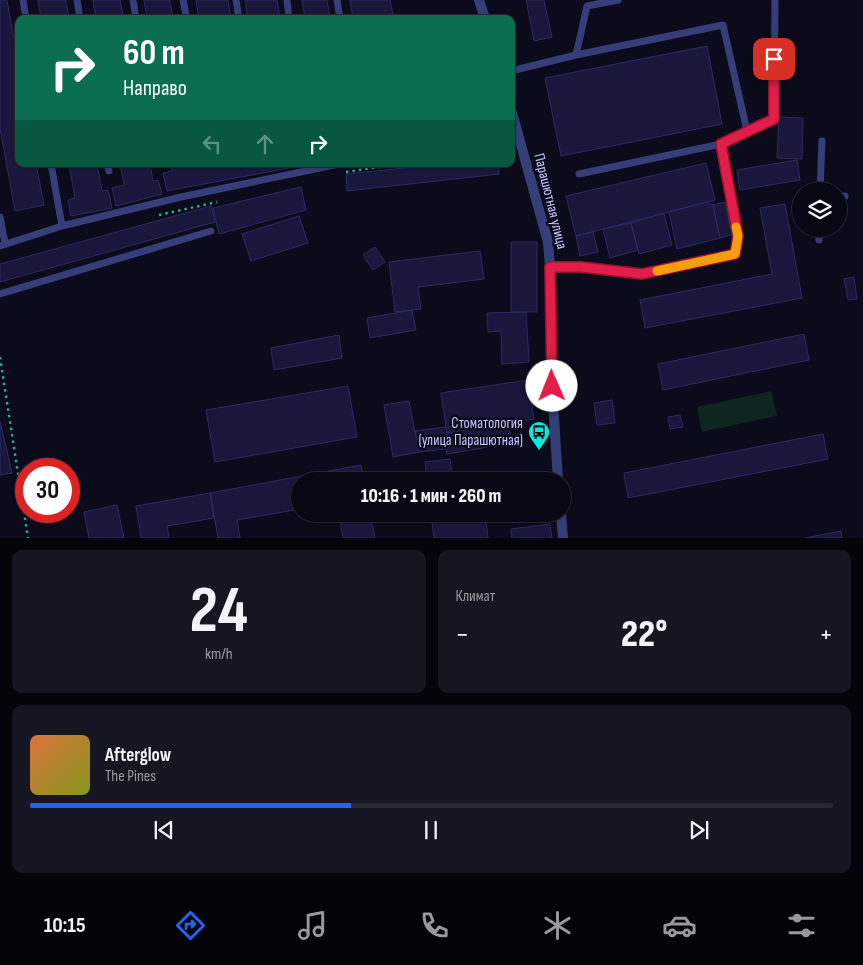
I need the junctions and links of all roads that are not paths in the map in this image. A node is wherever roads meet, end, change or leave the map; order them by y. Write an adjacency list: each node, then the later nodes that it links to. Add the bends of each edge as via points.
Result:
1 (23, 0): 11 (lane)
2 (77, 0): 12 (lane)
3 (133, 0): 13 (lane)
4 (184, 0): 14 (lane)
5 (236, 0): 15 (lane)
6 (287, 0): 16 (lane)
7 (337, 0): 17 (lane)
8 (479, 0): 18 (street)
9 (618, 0): 19 (lane, via 586,6)
10 (775, 0): 21 (lane, via 774,119)
11 (25, 15)
12 (79, 15)
13 (135, 15)
14 (186, 15)
15 (238, 15)
16 (289, 15)
17 (339, 15)
18 (484, 15)
19 (576, 55): 20 (lane); 21 (lane, via 723,25)
20 (515, 70)
21 (746, 131): 24 (lane)
22 (516, 141): 33 (street, Парашютная улица, via 548,242)
23 (822, 141): 28 (lane)
24 (721, 144): 27 (lane); 33 (lane, via 738,236 735,254 642,274)
25 (52, 167): 30 (lane)
26 (325, 167): 30 (lane)
27 (579, 174)
28 (820, 182)
29 (0, 217): 32 (lane)
30 (62, 226): 32 (lane)
31 (211, 231): 34 (lane)
32 (2, 244)
33 (550, 267): 35 (street, Парашютная улица, via 551,374)
34 (0, 294)
35 (557, 472)
36 (562, 522): 37 (street)
37 (563, 538)

